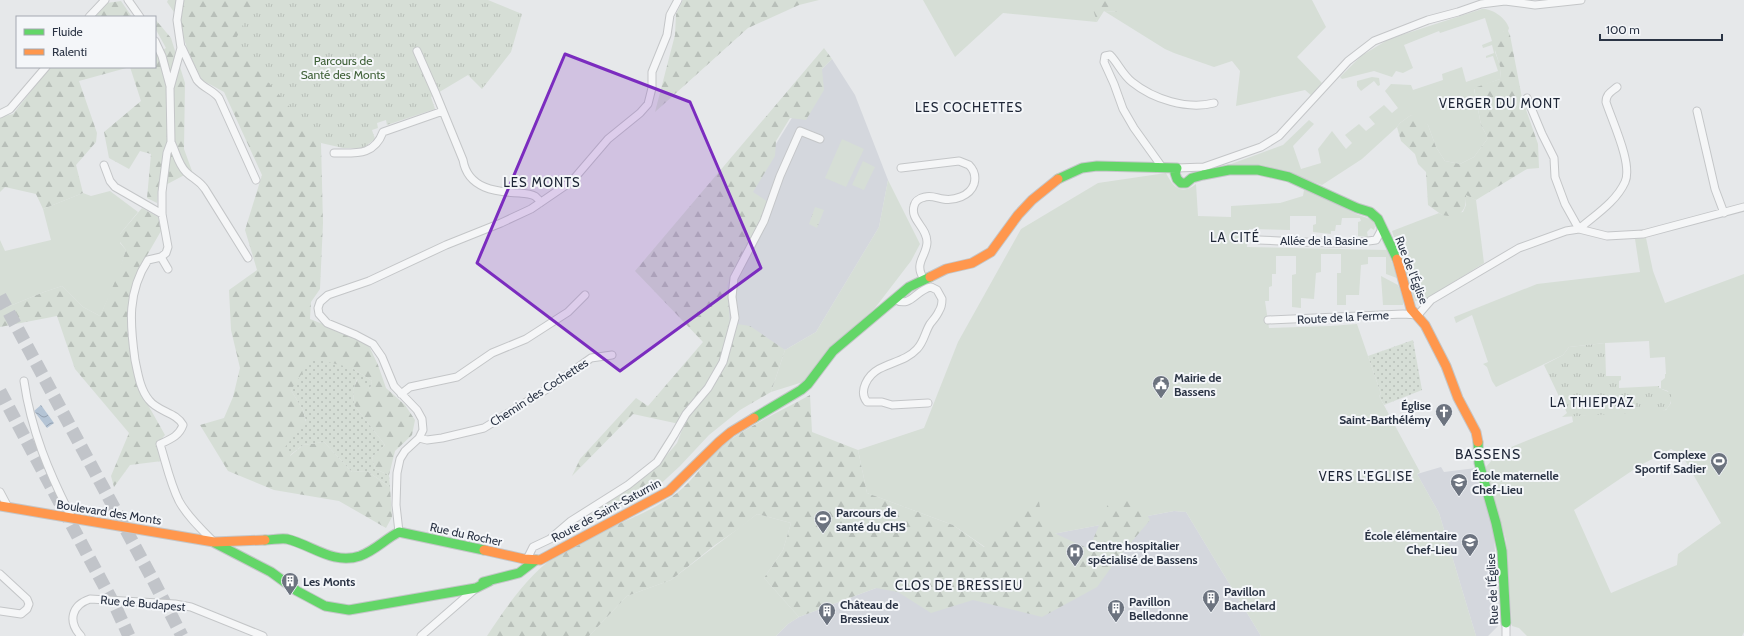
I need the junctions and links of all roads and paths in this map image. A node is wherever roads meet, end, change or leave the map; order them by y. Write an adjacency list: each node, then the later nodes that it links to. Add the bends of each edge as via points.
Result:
1 (105, 0): 6 (street)
2 (128, 0): 7 (street)
3 (180, 0): 9 (street, via 178,20)
4 (678, 0): 27 (street, via 670,15 668,35 652,72 648,104 608,139 572,181)
5 (1581, 0): 25 (street, Route de Saint-Saturnin, via 1535,5 1496,1 1393,33 1374,41 1348,61 1278,136 1261,147 1204,167)
6 (89, 16)
7 (139, 16)
8 (156, 43): 12 (street)
9 (182, 48): 12 (street); 26 (street, via 200,84 219,98)
10 (416, 51): 16 (street)
11 (45, 68): 18 (street, via 10,109)
12 (170, 88): 20 (street)
13 (1617, 88): 32 (street, via 1608,94 1606,102 1626,161 1625,181 1613,199)
14 (1528, 98): 32 (street, via 1554,158 1555,178 1565,204)
15 (1214, 103): 23 (street, via 1202,106 1165,100 1148,93 1121,71 1110,55 1105,56 1104,62 1123,109)
16 (443, 111): 21 (street, via 383,132 381,139 371,150); 27 (street, via 465,170 479,184 493,191 530,194 537,197)
17 (1697, 111): 29 (street, via 1706,156)
18 (0, 114)
19 (820, 139): 52 (street, via 800,131 796,138 764,221 734,278 732,297 735,318 723,362 708,388 686,414 657,462 628,485 571,521 550,539 533,547)
20 (171, 142): 30 (street, via 165,165); 35 (street, via 180,165 205,189)
21 (334, 153)
22 (104, 165): 30 (street, via 115,187)
23 (1162, 166): 25 (street, Route de Saint-Saturnin); 37 (street, Route de Saint-Saturnin, via 1097,166 1071,172 1032,200 991,252 972,263 946,269)
24 (901, 168): 37 (street, via 959,161 969,165 975,176 973,187 964,196 950,199 924,197 915,202 915,218 925,230 927,242 920,261)
25 (1177, 168): 31 (street, Rue de l'Église, via 1175,173 1181,183 1229,170 1258,170 1289,177 1370,212)
26 (256, 180)
27 (540, 203): 44 (street, via 370,281 328,295 320,302 319,314 327,323 373,344)
28 (1744, 207): 29 (street)
29 (1724, 213): 32 (street, via 1643,234 1607,236)
30 (162, 214): 34 (street, via 168,247)
31 (1382, 229): 33 (street, Allée de la Basine, via 1376,240 1368,241); 40 (street, Rue de l'Église, via 1397,259 1412,309)
32 (1579, 229): 40 (street, via 1566,231 1519,248 1431,300)
33 (1260, 240)
34 (161, 257): 36 (street); 51 (street, via 148,260 143,268 131,310 130,330 138,377 150,402 160,410 180,419 183,425 174,438 160,444 180,502)
35 (248, 258)
36 (168, 269)
37 (924, 279): 39 (street, Route de Saint-Saturnin)
38 (585, 295): 44 (street, via 568,312 526,339 492,353 457,377 410,387)
39 (894, 299): 45 (street, via 901,303 906,302 931,287 937,290 942,299 939,311 918,348 901,361 873,373 865,385 863,398 867,402 892,404); 52 (street, Route de Saint-Saturnin, via 833,350 801,390 731,432 669,491 547,556)
40 (1418, 315): 41 (street, Route de la Ferme); 57 (street, Rue de l'Église, via 1444,361 1458,398 1476,432 1479,463 1502,551)
41 (1268, 320)
42 (612, 355): 46 (street, Chemin des Cochettes, via 591,358 552,386 484,428 442,438)
43 (24, 381): 49 (street, via 36,438)
44 (401, 394): 46 (street, via 422,419 423,430)
45 (928, 403)
46 (419, 438): 50 (street, via 405,451 397,473 396,505)
47 (0, 492): 48 (street)
48 (4, 507): 49 (street, Boulevard des Monts)
49 (72, 518): 51 (street, Boulevard des Monts)
50 (399, 532): 51 (street, via 374,551 356,558 343,559 331,558 285,539); 52 (street, Rue du Rocher)
51 (214, 542): 55 (street, Route de Saint-Saturnin, via 271,572 297,591 325,606 349,610)
52 (527, 559): 54 (street); 54 (street, Route de Saint-Saturnin, via 524,570)
53 (0, 574): 56 (street, via 27,599 29,604 21,614)
54 (509, 577): 55 (street, Route de Saint-Saturnin, via 478,583)
55 (473, 588): 60 (street, via 465,599)
56 (0, 611)
57 (1506, 623): 61 (street, Rue de l'Église)
58 (81, 636): 59 (street, Rue de Budapest, via 74,626 73,616 76,607 90,599 191,607)
59 (263, 636)
60 (421, 636)
61 (1506, 636)

